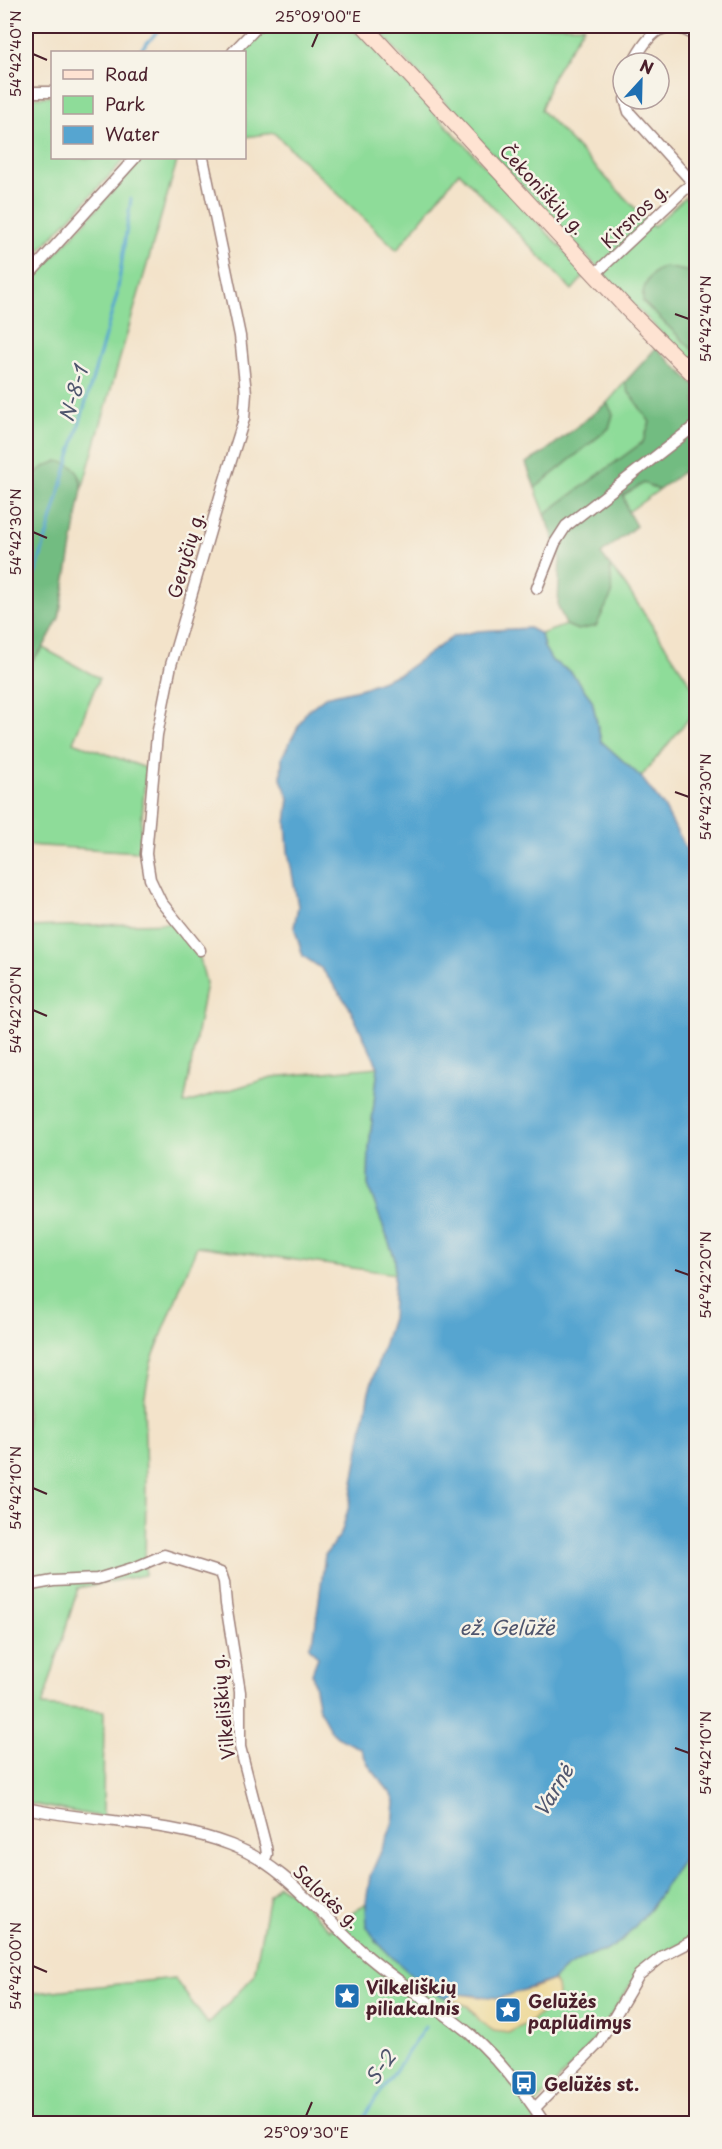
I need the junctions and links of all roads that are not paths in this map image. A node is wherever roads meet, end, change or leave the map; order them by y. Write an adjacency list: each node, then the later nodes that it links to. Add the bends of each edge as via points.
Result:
1 (258, 26): 4 (street)
2 (364, 26): 12 (main road, Čekoniškių g.)
3 (696, 36): 5 (street, via 674,26 658,30)
4 (234, 51)
5 (641, 51)
6 (26, 92): 7 (street)
7 (51, 92)
8 (629, 111): 11 (street)
9 (134, 159): 13 (street)
10 (203, 159): 17 (street, Geryčių g., via 240,336 246,393 244,419 171,665 157,735 146,854 149,875 161,902)
11 (695, 183): 12 (street, Kirsnos g.)
12 (595, 274): 14 (main road, Čekoniškių g.)
13 (26, 278)
14 (696, 377)
15 (696, 425): 16 (street, via 566,526)
16 (537, 588)
17 (200, 950)
18 (26, 1586): 20 (street, Vilkeliškių g., via 97,1579 164,1555 221,1573 240,1692 240,1747 266,1848)
19 (26, 1808): 20 (street, Salotės g., via 193,1834 233,1846)
20 (264, 1862): 22 (street, Salotės g., via 366,1955 488,2050)
21 (696, 1939): 22 (street, via 663,1956 639,1975 599,2043)
22 (535, 2108): 23 (street, Salotės g.)
23 (545, 2124)

